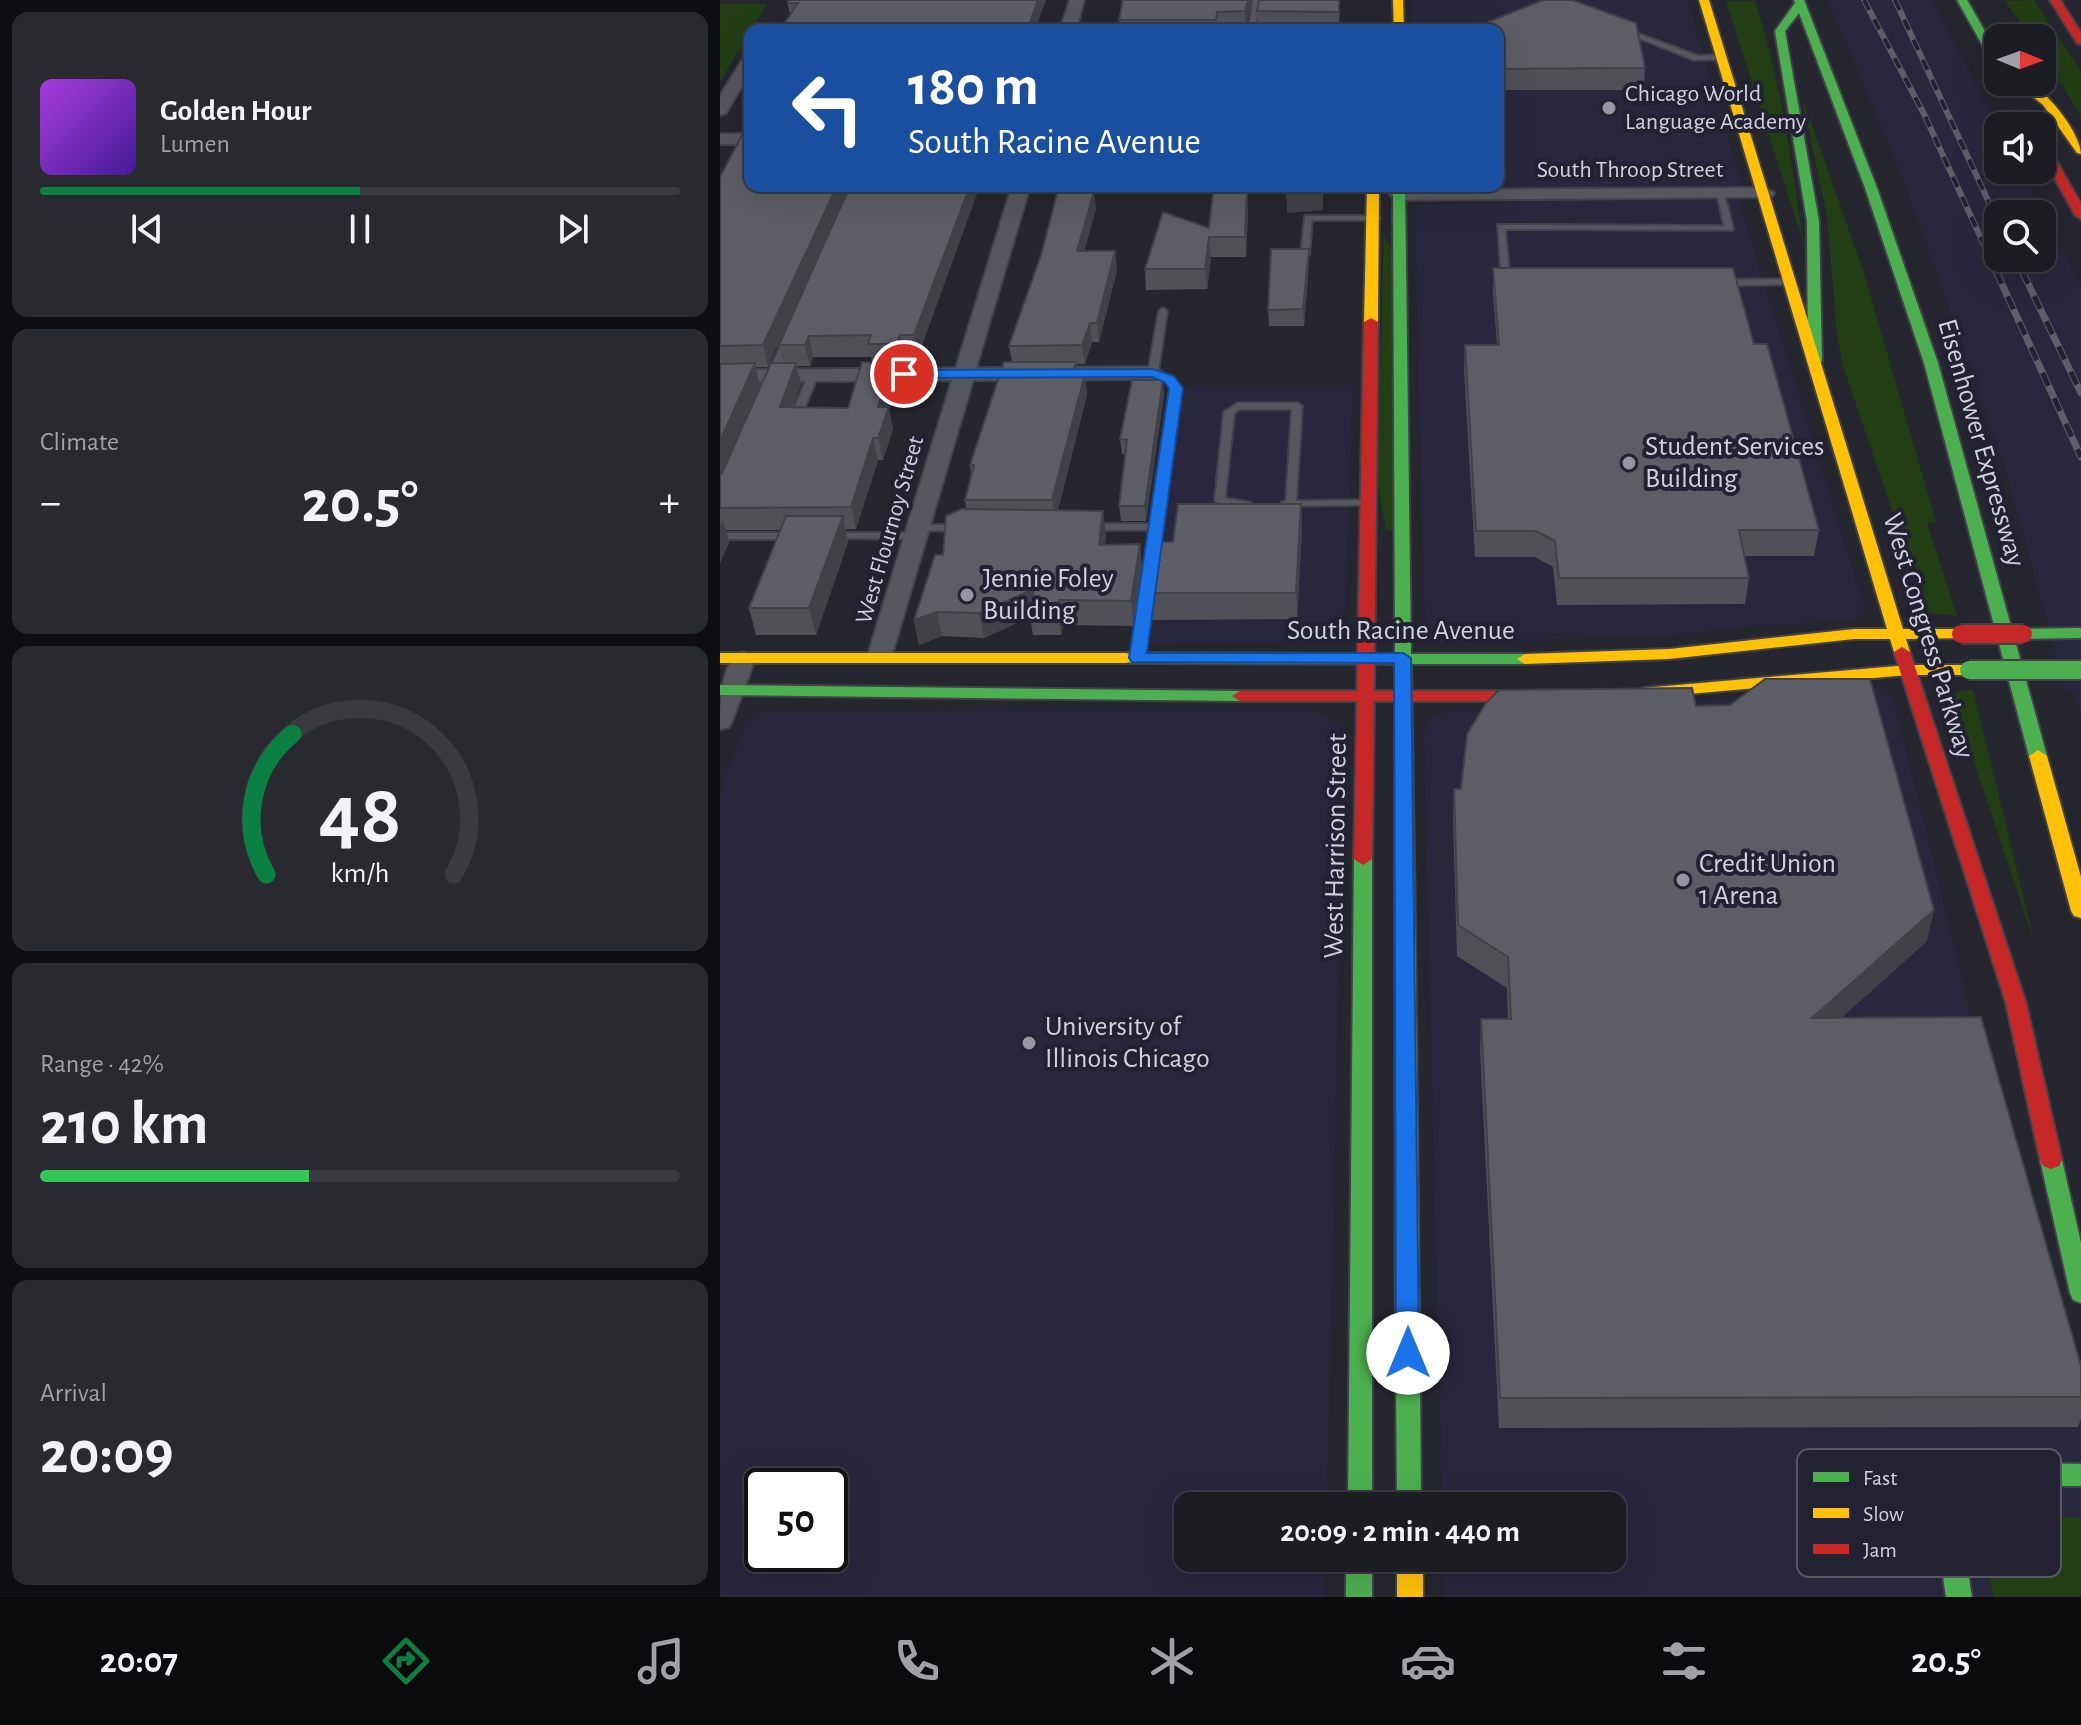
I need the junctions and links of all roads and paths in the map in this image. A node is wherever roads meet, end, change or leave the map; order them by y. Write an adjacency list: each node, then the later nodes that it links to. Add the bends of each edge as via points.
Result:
1 (1077, 0): 8 (street)
2 (1256, 0): 9 (lane)
3 (1398, 0): 10 (main road)
4 (1704, 0): 14 (main road, West Congress Parkway)
5 (1962, 0): 12 (main road)
6 (2055, 0): 13 (main road)
7 (1800, 2): 39 (main road, via 1780,31 1813,221); 72 (main road, Eisenhower Expressway, via 1931,363)
8 (1070, 24)
9 (1253, 24)
10 (1399, 24)
11 (1616, 28): 14 (lane, via 1697,58)
12 (1984, 39)
13 (2081, 41)
14 (1722, 57): 29 (main road, West Congress Parkway)
15 (744, 69): 19 (street)
16 (2015, 96): 18 (main road)
17 (2038, 96): 22 (main road)
18 (2019, 104)
19 (720, 110)
20 (720, 139): 21 (street)
21 (744, 139)
22 (2081, 151)
23 (2056, 171): 30 (main road)
24 (1504, 191): 28 (street, South Throop Street)
25 (1019, 192): 41 (street, West Flournoy Street)
26 (1373, 192): 31 (main road, West Harrison Street)
27 (1399, 192): 32 (main road)
28 (1720, 193): 29 (street, South Throop Street); 35 (lane, via 1729,228 1501,227 1505,283)
29 (1765, 193): 34 (main road, West Congress Parkway)
30 (2081, 215)
31 (1373, 218): 32 (lane); 33 (lane, via 1308,218); 46 (main road, West Harrison Street)
32 (1399, 218): 63 (main road)
33 (1305, 255)
34 (1792, 282): 36 (lane); 39 (main road, West Congress Parkway)
35 (1521, 283)
36 (1704, 283)
37 (1163, 311): 40 (lane)
38 (791, 330): 44 (lane)
39 (1815, 361): 57 (main road, West Congress Parkway)
40 (1153, 373): 41 (street); 51 (lane, via 1176,388)
41 (963, 374): 42 (street); 53 (street, West Flournoy Street)
42 (813, 375): 44 (street); 45 (lane, via 798,412)
43 (720, 376): 44 (street)
44 (768, 383)
45 (814, 412)
46 (1371, 503): 48 (lane); 62 (main road, West Harrison Street)
47 (1277, 504): 48 (lane)
48 (1291, 504): 49 (lane, via 1297,406 1238,406 1229,412 1220,500)
49 (1263, 505)
50 (1082, 527): 51 (lane)
51 (1156, 527): 61 (lane)
52 (977, 528): 53 (lane)
53 (915, 532): 56 (lane); 60 (street, West Flournoy Street)
54 (720, 536): 55 (lane)
55 (807, 536)
56 (822, 536)
57 (1898, 633): 58 (main road, South Racine Avenue, bridge); 63 (main road, South Racine Avenue, via 1625,657); 64 (main road, West Congress Parkway)
58 (2081, 633)
59 (732, 658): 60 (main road, South Racine Avenue); 66 (street)
60 (879, 658): 61 (main road, South Racine Avenue)
61 (1138, 658): 62 (main road, South Racine Avenue)
62 (1367, 658): 63 (main road, South Racine Avenue); 69 (main road, West Harrison Street)
63 (1403, 658): 70 (main road)
64 (1908, 670): 65 (main road, bridge); 67 (main road); 73 (main road, West Congress Parkway, via 2016,1003)
65 (2081, 670)
66 (726, 690): 69 (main road); 71 (street)
67 (1619, 694)
68 (1565, 695): 70 (main road)
69 (1366, 697): 70 (main road); 76 (main road, West Harrison Street)
70 (1404, 697): 77 (main road)
71 (720, 721)
72 (2081, 911)
73 (2081, 1293)
74 (2081, 1475): 75 (main road)
75 (2061, 1476)
76 (1360, 1492)
77 (1409, 1492)
78 (1359, 1572): 81 (main road)
79 (1410, 1572): 82 (main road)
80 (1957, 1577): 83 (main road)
81 (1359, 1597)
82 (1410, 1597)
83 (1959, 1597)

